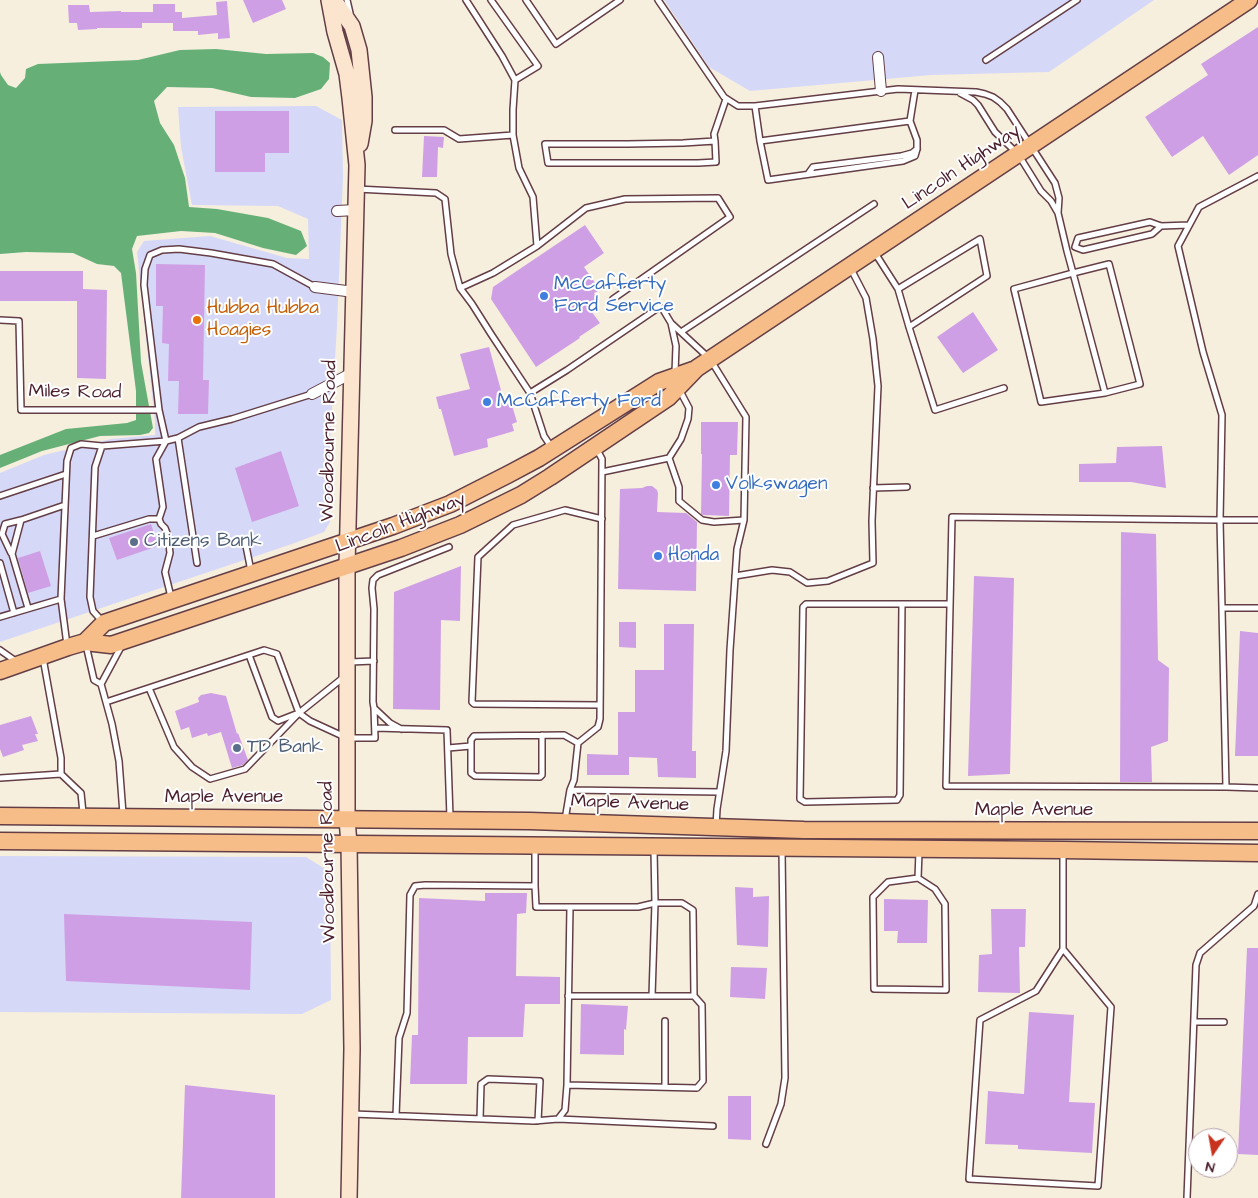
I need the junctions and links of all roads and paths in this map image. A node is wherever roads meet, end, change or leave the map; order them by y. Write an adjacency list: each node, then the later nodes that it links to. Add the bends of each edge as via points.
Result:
1 (329, 0): 26 (main road, Woodbourne Road, via 347,74)
2 (334, 0): 11 (main road, Woodbourne Road)
3 (347, 0): 11 (lane)
4 (466, 0): 14 (lane)
5 (491, 0): 14 (lane, via 538,66)
6 (526, 0): 7 (lane, via 556,44)
7 (620, 0)
8 (658, 0): 18 (lane)
9 (1077, 0): 13 (lane)
10 (1249, 0): 25 (main road, Lincoln Highway)
11 (352, 26): 26 (main road, Woodbourne Road, via 359,50 364,97)
12 (878, 57): 16 (street)
13 (986, 60)
14 (516, 80): 22 (lane)
15 (915, 90): 16 (lane); 17 (lane); 20 (lane)
16 (881, 91): 19 (lane)
17 (956, 92): 25 (lane, via 978,105 995,132); 25 (lane, via 985,94 1000,102)
18 (726, 99): 19 (lane, via 738,106); 24 (lane, via 714,134)
19 (755, 106): 23 (lane)
20 (910, 121): 23 (lane); 23 (lane, via 917,149 914,156 903,161 768,180)
21 (395, 130): 22 (lane, via 444,130 459,139)
22 (513, 135): 35 (lane, via 519,168 533,197)
23 (760, 140)
24 (715, 141): 24 (lane, via 628,144 546,144 548,163 698,163 716,162)
25 (1024, 150): 32 (lane, via 1041,191); 32 (lane, via 1055,183); 38 (main road, Lincoln Highway)
26 (357, 165): 28 (main road, Woodbourne Road)
27 (1258, 176): 33 (lane, via 1199,207)
28 (356, 189): 30 (main road, Woodbourne Road); 42 (lane, via 436,193 445,199 451,254)
29 (874, 204): 49 (lane)
30 (356, 210): 31 (street); 44 (main road, Woodbourne Road)
31 (337, 211)
32 (1058, 213): 37 (lane)
33 (1189, 225): 34 (lane); 74 (lane, via 1178,246 1222,415)
34 (1161, 226): 36 (lane, via 1152,234 1083,250); 36 (lane, via 1150,222 1078,238)
35 (537, 246): 42 (lane, via 493,274); 45 (lane, via 586,208 625,199 718,198 730,217)
36 (1075, 247): 37 (lane)
37 (1067, 250): 40 (lane)
38 (873, 251): 39 (main road, Lincoln Highway); 43 (lane)
39 (850, 266): 50 (main road, Lincoln Highway); 67 (lane, via 866,298 878,386)
40 (1073, 273): 54 (lane); 54 (lane, via 1109,264 1140,384); 54 (lane, via 1014,289 1041,402)
41 (315, 287): 44 (street); 57 (lane, via 274,264 179,249 150,255 144,285)
42 (460, 288): 56 (lane)
43 (898, 289): 48 (lane); 48 (lane, via 980,239 987,276)
44 (354, 292): 51 (main road, Woodbourne Road)
45 (613, 299)
46 (0, 320): 57 (lane, Miles Road, via 19,321 20,410)
47 (671, 323): 49 (lane); 52 (lane, via 676,346); 56 (lane, via 662,308 658,308)
48 (909, 327): 53 (lane, via 935,410)
49 (680, 332): 50 (lane)
50 (704, 364): 52 (main road, Lincoln Highway); 73 (lane, via 746,417)
51 (352, 373): 55 (street); 78 (main road, Woodbourne Road)
52 (677, 382): 61 (main road, Lincoln Highway, via 669,397); 62 (main road, Lincoln Highway, via 659,382); 63 (lane, via 689,408 688,419)
53 (1004, 388)
54 (1105, 392)
55 (312, 394): 58 (lane, via 199,427)
56 (530, 394): 62 (lane, via 544,436)
57 (159, 410): 59 (lane)
58 (178, 438): 59 (lane); 83 (lane)
59 (166, 441): 60 (lane); 70 (lane, via 156,459 164,507)
60 (102, 446): 65 (lane, via 80,444 71,448 66,460); 76 (lane, via 95,467)
61 (596, 447): 64 (lane, via 602,459); 80 (main road, Lincoln Highway, via 521,495)
62 (553, 449): 78 (main road, Lincoln Highway, via 450,504)
63 (669, 458): 64 (lane); 73 (lane, via 679,487 679,501 702,520)
64 (602, 472): 71 (lane)
65 (66, 474): 68 (lane); 69 (lane)
66 (907, 487): 67 (lane)
67 (873, 488): 87 (lane, via 873,563 828,581 807,583 790,572 772,570)
68 (0, 496)
69 (65, 505): 72 (lane); 88 (lane)
70 (159, 519): 76 (lane); 89 (lane, via 168,536 170,553 165,572)
71 (602, 519): 111 (lane); 111 (lane, via 565,510 513,525 478,557 472,702)
72 (21, 520): 81 (lane); 81 (lane, via 5,524 2,534)
73 (744, 520): 87 (lane, via 737,549)
74 (1220, 520): 75 (lane); 91 (lane, via 952,517); 93 (lane)
75 (1258, 520)
76 (93, 536): 97 (lane, via 90,597)
77 (245, 541): 86 (lane)
78 (348, 541): 85 (main road, Woodbourne Road); 86 (main road, Lincoln Highway)
79 (449, 547): 84 (lane)
80 (397, 549): 84 (lane); 85 (main road, Lincoln Highway)
81 (12, 554): 92 (lane)
82 (0, 563): 95 (lane)
83 (197, 563)
84 (403, 565): 104 (lane, via 373,580)
85 (347, 566): 98 (main road, Lincoln Highway); 106 (main road, Woodbourne Road)
86 (251, 574): 89 (main road, Lincoln Highway)
87 (736, 576): 126 (lane, via 726,751)
88 (61, 599): 92 (lane); 100 (lane)
89 (172, 600): 97 (main road, Lincoln Highway)
90 (902, 604): 90 (lane, via 900,795 897,800 805,802 800,798 803,607 806,604); 91 (lane)
91 (950, 604): 123 (lane, via 946,786)
92 (28, 608): 95 (lane)
93 (1222, 608): 94 (lane); 123 (lane)
94 (1258, 608)
95 (14, 613): 96 (lane)
96 (0, 617)
97 (98, 617): 99 (main road, Lincoln Highway)
98 (124, 641): 99 (main road, Lincoln Highway, via 111,646); 108 (lane)
99 (86, 642): 100 (main road, Lincoln Highway); 108 (lane, via 94,680)
100 (68, 647): 103 (main road, Lincoln Highway)
101 (0, 650): 105 (lane)
102 (249, 655): 109 (lane); 113 (lane, via 264,650 277,654); 113 (lane, via 272,717 278,721)
103 (43, 656): 105 (main road, Lincoln Highway); 121 (lane)
104 (374, 661): 106 (lane); 112 (lane)
105 (19, 664): 107 (main road, Lincoln Highway)
106 (347, 668): 113 (lane); 117 (main road, Woodbourne Road)
107 (0, 671)
108 (101, 684): 110 (lane)
109 (149, 688): 110 (lane); 113 (lane, via 174,747 192,767 210,779 245,769)
110 (106, 702): 129 (lane, via 119,761)
111 (600, 705): 118 (lane, via 598,727)
112 (374, 708): 114 (lane); 115 (lane)
113 (299, 713): 117 (lane)
114 (375, 728): 115 (lane); 117 (lane, via 375,738)
115 (401, 729): 120 (lane, via 447,730)
116 (542, 735): 118 (lane, via 564,735); 119 (lane, via 474,736); 119 (lane, via 540,777 475,776 471,773)
117 (347, 738): 130 (main road, Woodbourne Road)
118 (578, 743): 125 (lane)
119 (471, 746): 120 (lane)
120 (448, 748): 131 (lane)
121 (61, 774): 122 (lane); 128 (lane, via 81,793)
122 (0, 778)
123 (1226, 787): 124 (lane)
124 (1258, 788)
125 (570, 790): 126 (lane); 132 (lane)
126 (719, 792): 133 (lane)
127 (0, 816): 128 (main road, Maple Avenue)
128 (83, 817): 129 (main road, Maple Avenue)
129 (123, 817): 130 (main road, Maple Avenue)
130 (347, 819): 131 (main road, Maple Avenue); 136 (main road, Woodbourne Road)
131 (450, 820): 132 (main road, Maple Avenue)
132 (565, 822): 133 (main road, Maple Avenue)
133 (716, 827): 134 (main road, Maple Avenue, via 881,831)
134 (1258, 831)
135 (0, 841): 136 (main road, Maple Avenue)
136 (349, 844): 137 (main road, Maple Avenue); 157 (main road, Woodbourne Road)
137 (535, 846): 138 (main road, Maple Avenue); 144 (lane)
138 (654, 847): 139 (main road, Maple Avenue); 146 (lane)
139 (782, 848): 140 (main road, Maple Avenue); 163 (lane, via 785,1078 781,1104)
140 (919, 849): 141 (main road, Maple Avenue); 143 (lane)
141 (1062, 850): 142 (main road, Maple Avenue); 148 (lane)
142 (1258, 853)
143 (918, 878): 143 (lane, via 888,882 874,897 874,989 946,990 945,904 935,889)
144 (535, 886): 147 (lane, via 536,907); 158 (lane, via 415,886 410,895 407,1013 399,1038)
145 (1258, 894): 153 (lane, via 1254,906 1200,953 1196,965)
146 (655, 903): 147 (lane, via 638,907); 150 (lane); 151 (lane, via 682,903 693,910)
147 (570, 907): 149 (lane)
148 (1062, 950): 148 (lane, via 1111,1008 1098,1186 969,1179 980,1020 1036,991)
149 (568, 996): 150 (lane); 155 (lane)
150 (652, 996): 151 (lane)
151 (694, 996): 156 (lane, via 702,1005 703,1080 697,1088)
152 (665, 1021): 156 (lane)
153 (1194, 1022): 154 (lane); 165 (lane)
154 (1224, 1022)
155 (567, 1085): 156 (lane); 160 (lane, via 566,1110)
156 (665, 1087)
157 (351, 1114): 158 (lane); 164 (main road, Woodbourne Road)
158 (396, 1116): 159 (lane)
159 (480, 1119): 161 (lane); 161 (lane, via 481,1084 488,1079 540,1081)
160 (558, 1119): 161 (lane); 162 (lane)
161 (538, 1121)
162 (713, 1126)
163 (766, 1144)
164 (349, 1198)
165 (1187, 1198)

